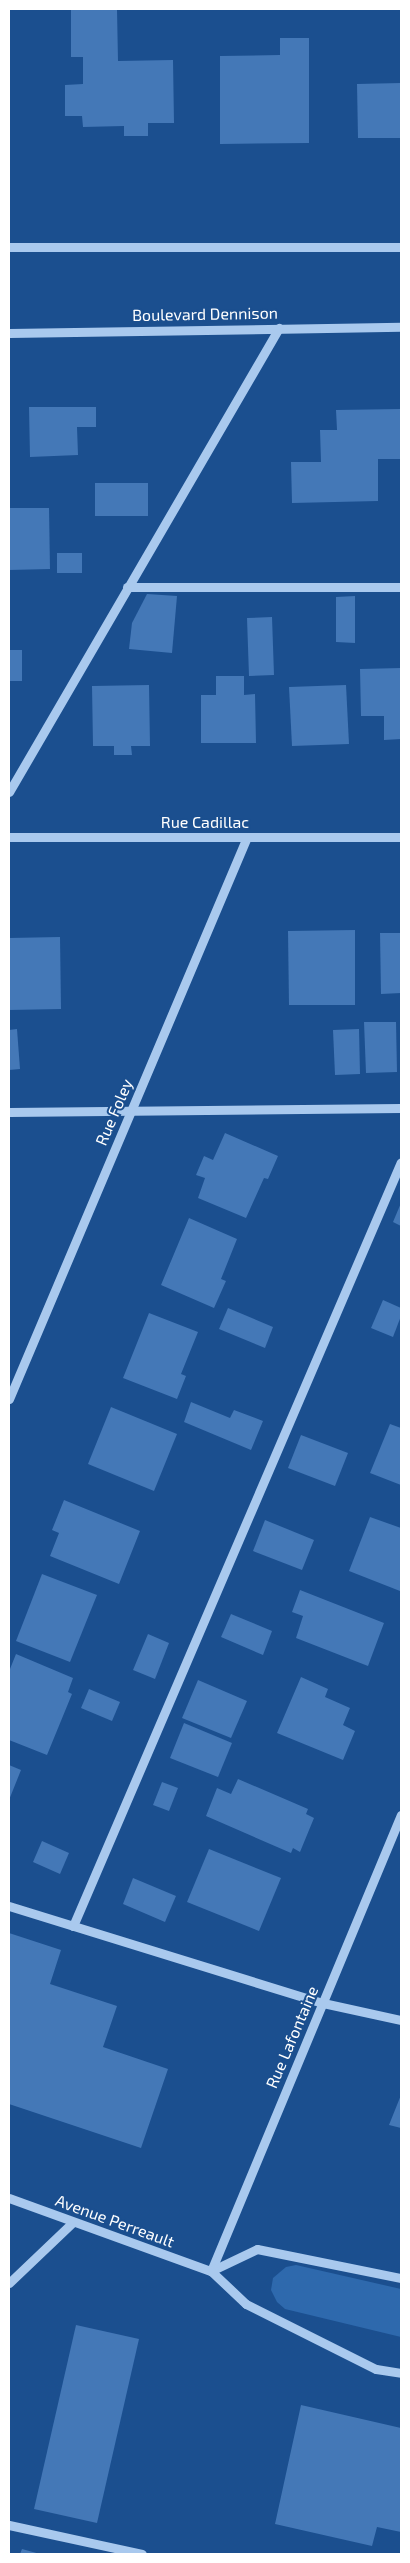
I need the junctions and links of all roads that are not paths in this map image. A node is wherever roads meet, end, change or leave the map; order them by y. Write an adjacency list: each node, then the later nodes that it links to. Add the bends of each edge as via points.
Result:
1 (9, 247): 2 (street)
2 (401, 247)
3 (401, 327): 4 (street, Boulevard Dennison)
4 (279, 328): 5 (street, Boulevard Dennison); 7 (street)
5 (9, 333)
6 (401, 587): 7 (street)
7 (127, 588): 8 (street)
8 (9, 792)
9 (9, 837): 10 (street, Rue Cadillac)
10 (248, 837): 11 (street, Rue Cadillac); 14 (street, Rue Foley)
11 (401, 837)
12 (401, 1108): 14 (street)
13 (9, 1112): 14 (street)
14 (130, 1112): 16 (street, Rue Foley)
15 (401, 1162): 19 (street)
16 (9, 1399)
17 (401, 1815): 20 (street, Rue Lafontaine)
18 (9, 1906): 19 (street)
19 (73, 1926): 20 (street)
20 (323, 2003): 21 (street); 24 (street, Rue Lafontaine)
21 (401, 2020)
22 (9, 2198): 23 (street, Avenue Perreault)
23 (73, 2222): 24 (street, Avenue Perreault); 26 (street)
24 (211, 2271): 25 (street, via 257,2248); 27 (street, via 246,2304 376,2369)
25 (401, 2278)
26 (9, 2284)
27 (401, 2373)
28 (9, 2525): 29 (street)
29 (117, 2552): 30 (street)
30 (142, 2554)

